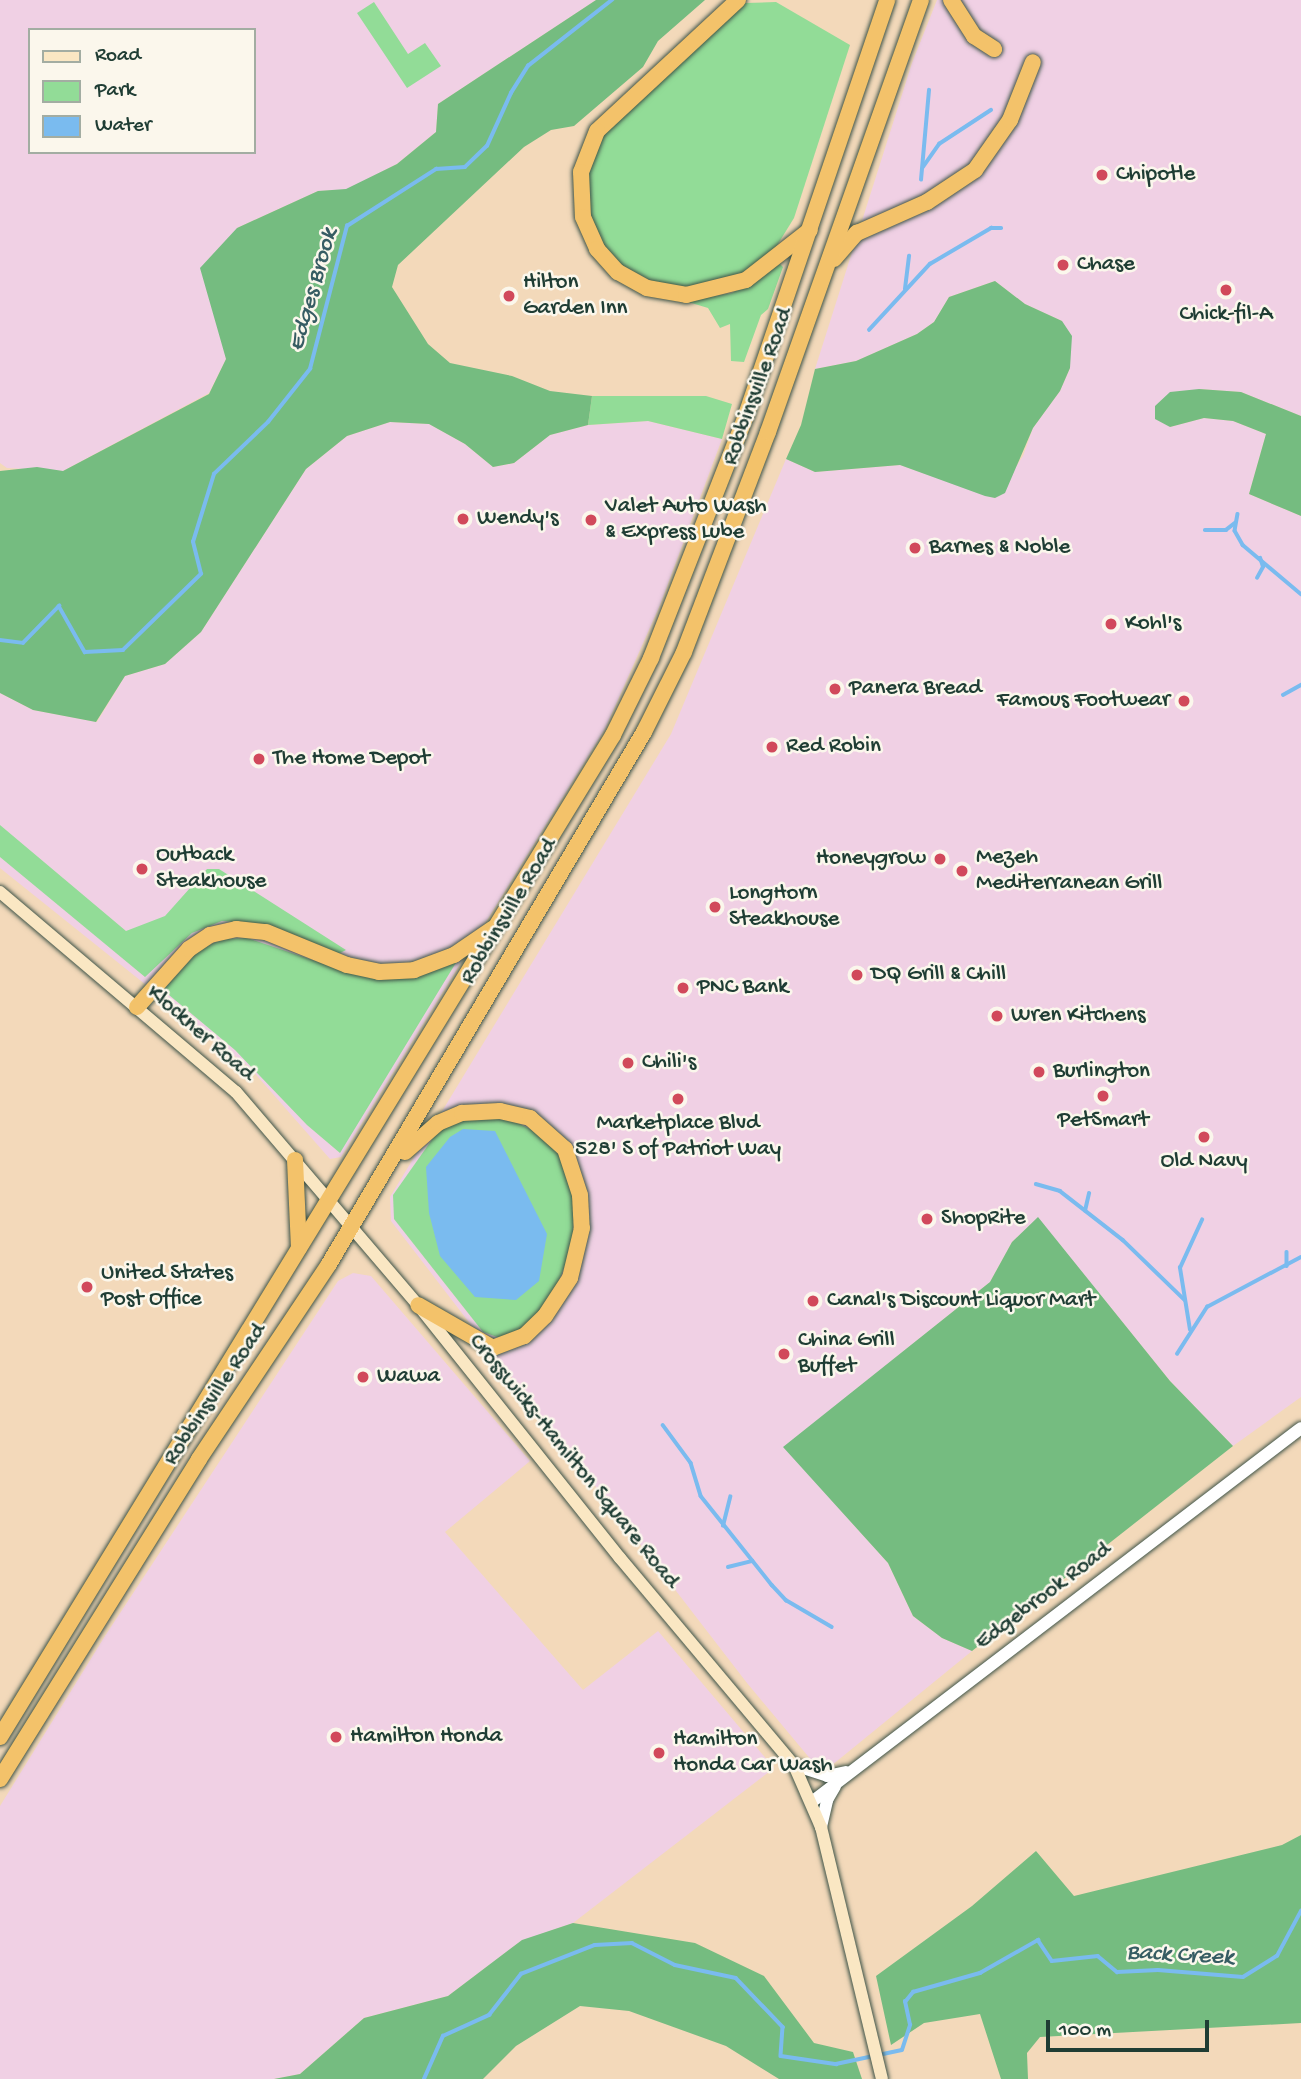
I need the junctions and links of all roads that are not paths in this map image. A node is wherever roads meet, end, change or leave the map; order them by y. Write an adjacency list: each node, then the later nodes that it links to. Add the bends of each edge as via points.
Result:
1 (738, 0): 7 (highway, via 597,131 581,172 583,217 597,248 618,272 647,288 687,295 746,280)
2 (887, 0): 7 (highway, Robbinsville Road)
3 (921, 0): 8 (highway, Robbinsville Road)
4 (951, 0): 5 (highway, via 974,36)
5 (994, 49)
6 (1033, 62): 8 (highway, via 1010,120 975,170 927,202 857,233)
7 (810, 230): 10 (highway, Robbinsville Road, via 746,415 651,658 613,735)
8 (825, 269): 13 (highway, Robbinsville Road, via 684,652 624,768)
9 (0, 892): 11 (main road, Klockner Road)
10 (506, 915): 11 (highway, via 485,936 454,955 414,970 379,972 347,965 266,932 236,929 210,934 189,949); 14 (highway, Robbinsville Road)
11 (137, 1007): 12 (main road, Klockner Road, via 236,1092)
12 (295, 1160): 14 (main road, Klockner Road); 16 (highway)
13 (384, 1175): 15 (highway, Robbinsville Road); 17 (highway, via 438,1123 475,1110 530,1118 565,1149 574,1169 582,1228 570,1278 545,1316 524,1336 493,1348)
14 (330, 1201): 15 (main road, Klockner Road); 16 (highway, Robbinsville Road)
15 (352, 1227): 17 (main road, Crosswicks-Hamilton Square Road); 21 (highway, Robbinsville Road)
16 (299, 1251): 19 (highway, Robbinsville Road)
17 (418, 1305): 22 (main road, Crosswicks-Hamilton Square Road, via 620,1558)
18 (1301, 1427): 23 (street, Edgebrook Road)
19 (54, 1650): 20 (highway, Robbinsville Road); 21 (highway, via 55,1671 32,1713)
20 (0, 1737)
21 (26, 1737): 24 (highway, Robbinsville Road)
22 (794, 1765): 23 (street, via 827,1776); 26 (main road, Crosswicks-Hamilton Square Road)
23 (858, 1765): 25 (street, Edgebrook Road)
24 (0, 1779)
25 (840, 1780): 26 (street, Edgebrook Road); 27 (street, via 827,1800)
26 (813, 1801): 27 (main road)
27 (821, 1827): 28 (main road)
28 (881, 2079)

